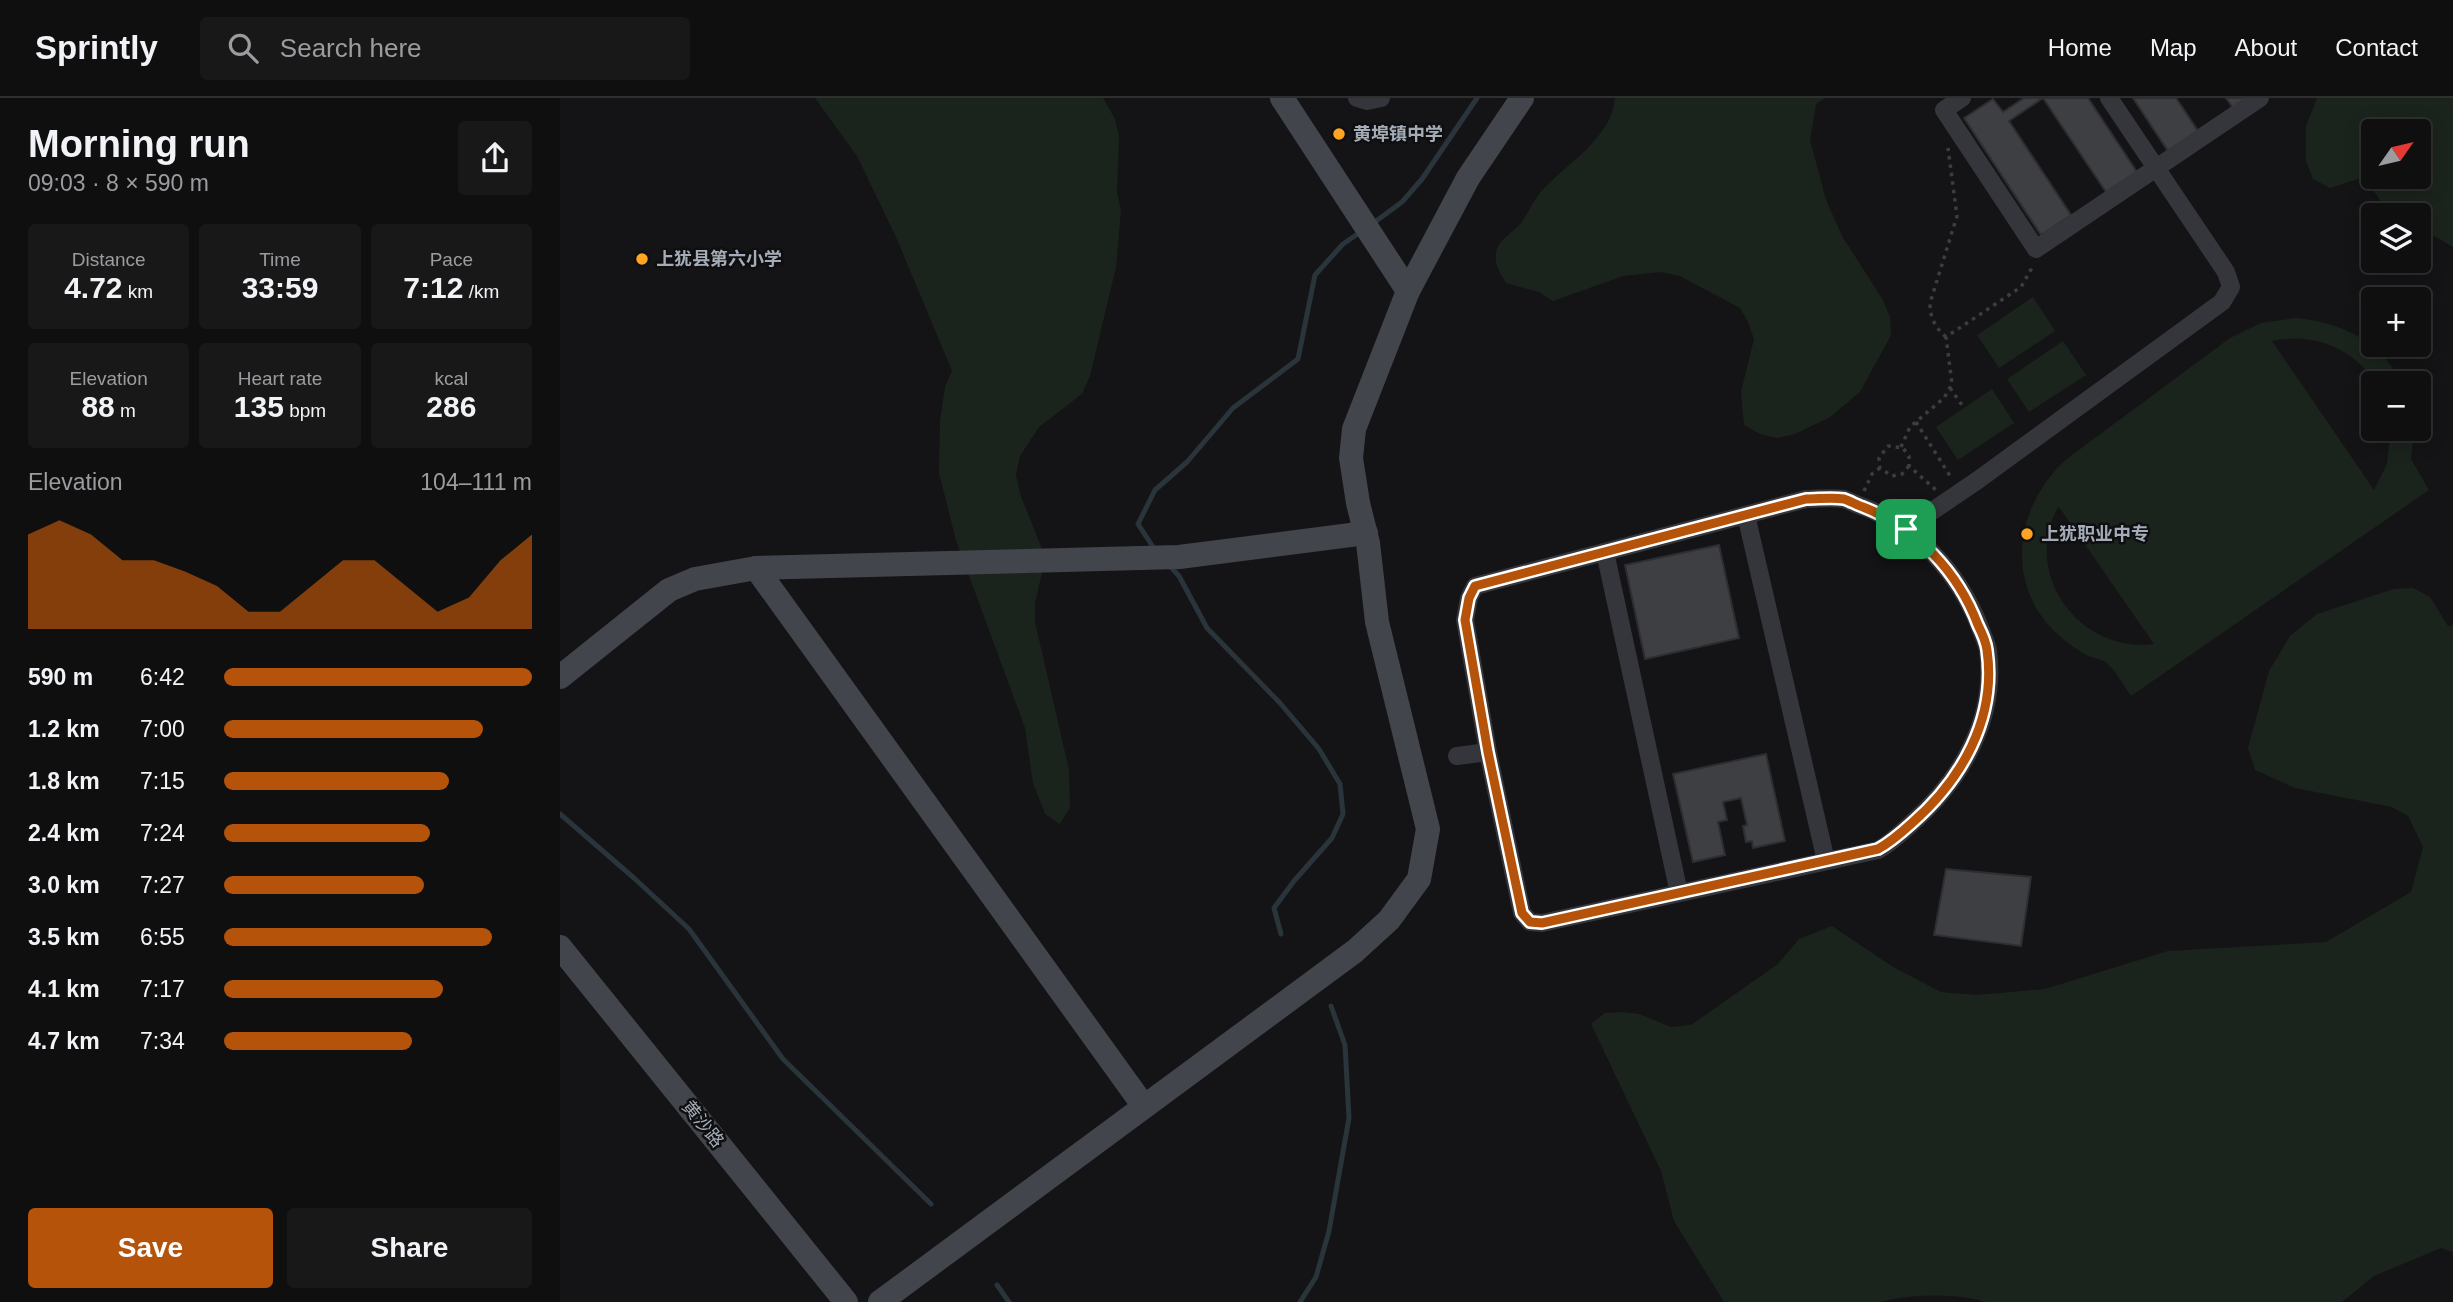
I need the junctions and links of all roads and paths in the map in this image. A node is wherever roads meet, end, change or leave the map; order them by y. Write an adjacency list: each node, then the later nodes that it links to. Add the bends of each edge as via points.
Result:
1 (1282, 98): 11 (street)
2 (1357, 98): 3 (street)
3 (1381, 98)
4 (1522, 98): 11 (street, via 1468,178)
5 (1962, 98): 9 (street, via 1944,110 2036,249)
6 (2109, 98): 9 (street)
7 (2260, 98): 9 (street)
8 (1951, 140): 12 (path, via 1948,157 1956,216 1930,303 1930,315)
9 (2154, 167): 23 (street, via 2226,272 2231,287 2222,303)
10 (2034, 264): 12 (path, via 2021,287)
11 (1408, 290): 24 (street, via 1354,429 1351,458)
12 (1946, 337): 13 (path)
13 (1950, 387): 14 (path); 15 (path)
14 (1964, 408)
15 (1916, 422): 16 (path); 19 (path)
16 (1900, 447): 17 (path, via 1909,456); 18 (path, via 1884,449)
17 (1909, 466): 18 (path, via 1898,476); 20 (path)
18 (1880, 468): 21 (path)
19 (1952, 479)
20 (1937, 491)
21 (1863, 493)
22 (1746, 515): 23 (street, via 1806,499 1844,499); 25 (street); 30 (street)
23 (1906, 529): 30 (street, via 1938,558 1968,599 1987,649 1983,717 1969,754 1934,803 1888,844)
24 (1366, 533): 26 (street, via 1180,557); 33 (street, via 1377,622 1428,830 1419,879 1389,920 1355,951)
25 (1605, 552): 28 (street, via 1475,586 1465,620); 31 (street)
26 (756, 568): 27 (street, via 695,579 669,590); 33 (street)
27 (560, 677)
28 (1488, 752): 29 (street); 31 (street, via 1522,913 1530,922)
29 (1457, 756)
30 (1826, 861): 31 (street)
31 (1679, 893)
32 (560, 947): 34 (street, 黄沙路)
33 (1143, 1105): 35 (street)
34 (846, 1302)
35 (880, 1302)

